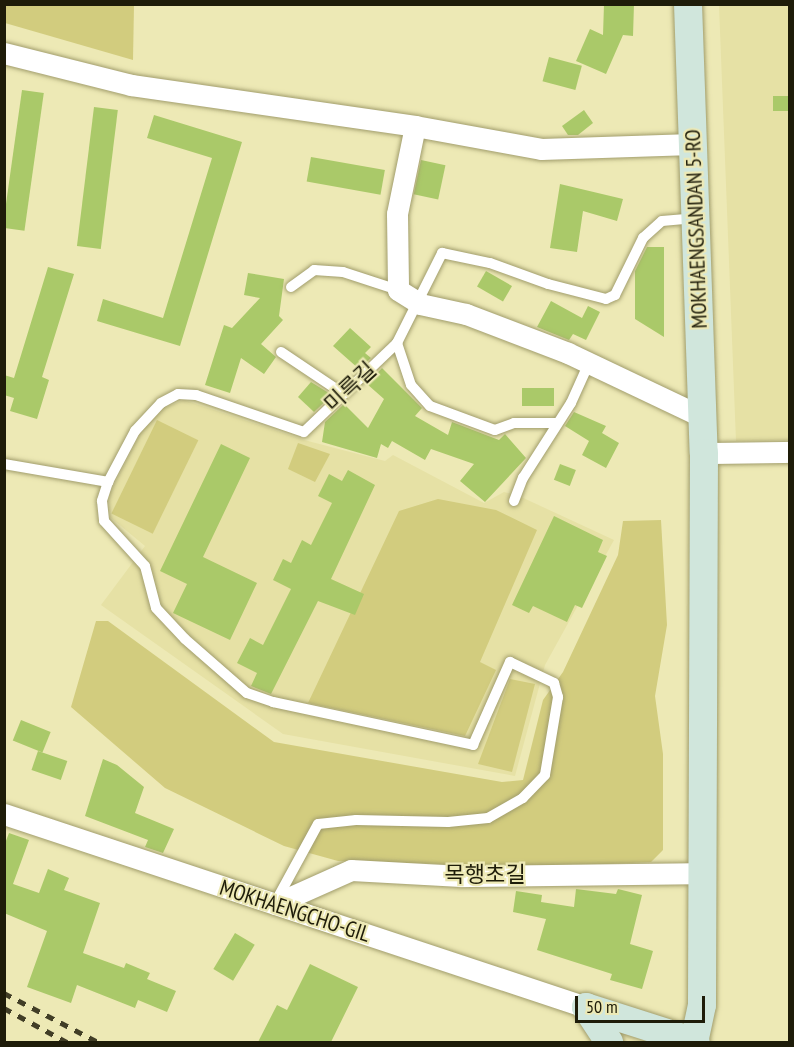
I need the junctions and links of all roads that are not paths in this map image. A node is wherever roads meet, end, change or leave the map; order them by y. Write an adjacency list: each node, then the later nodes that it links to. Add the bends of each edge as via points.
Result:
1 (688, 4): 4 (street, MOKHAENGSANDAN 5-RO)
2 (4, 53): 3 (street, via 131,85)
3 (414, 126): 4 (street, via 541,149); 7 (street, via 397,214)
4 (692, 144): 5 (street, MOKHAENGSANDAN 5-RO)
5 (695, 218): 8 (lane, 미륵길, via 662,221 655,226 643,238 615,295 606,299 490,263 442,253); 13 (street, MOKHAENGSANDAN 5-RO)
6 (291, 287): 7 (lane, via 314,270 343,272)
7 (398, 290): 8 (street)
8 (420, 304): 9 (lane, 미륵길); 11 (street, via 466,314)
9 (397, 343): 12 (lane, 미륵길); 14 (lane, via 411,385 430,406 495,430 514,423)
10 (281, 352): 12 (lane)
11 (589, 363): 13 (street); 14 (lane, via 571,403)
12 (342, 393): 18 (lane, 미륵길, via 304,432 196,395 178,394 161,403 135,431)
13 (703, 417): 15 (street, MOKHAENGSANDAN 5-RO)
14 (556, 423): 19 (lane, via 532,460)
15 (704, 453): 16 (street); 21 (street, MOKHAENGSANDAN 5-RO)
16 (789, 453)
17 (4, 465): 18 (lane)
18 (108, 482): 22 (lane, via 102,501 104,521 145,566 156,608 247,693 474,745 510,662 554,683 558,698 545,775 523,798 488,818 318,824)
19 (514, 501)
20 (4, 814): 22 (street, MOKHAENGCHO-GIL)
21 (703, 873): 22 (street, 목행초길, via 461,876 351,870); 25 (street, MOKHAENGSANDAN 5-RO, via 702,1005)
22 (275, 904): 23 (street, MOKHAENGCHO-GIL)
23 (586, 1007): 24 (street); 25 (street)
24 (609, 1042)
25 (695, 1042)

